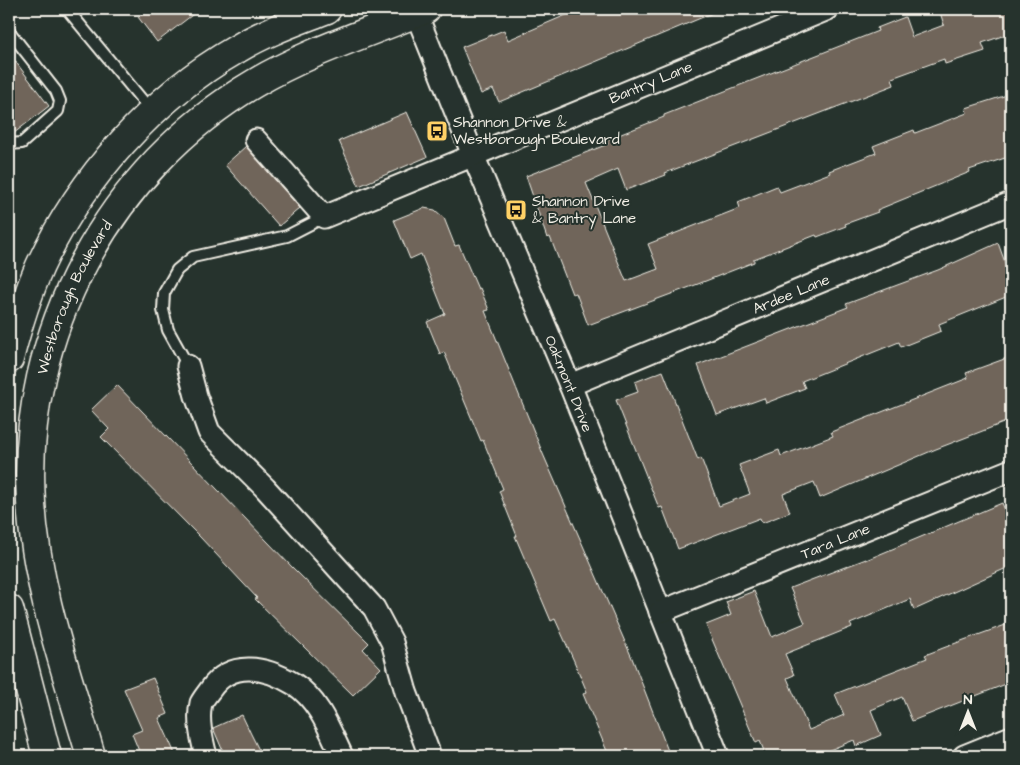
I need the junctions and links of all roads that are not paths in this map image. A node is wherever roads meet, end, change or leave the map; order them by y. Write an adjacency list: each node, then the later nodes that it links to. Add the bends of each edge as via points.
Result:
1 (67, 9): 6 (lane)
2 (828, 9): 9 (street, Bantry Lane)
3 (320, 10): 6 (main road, via 237,49 187,83)
4 (417, 10): 9 (street, Oakmont Drive); 20 (main road, Westborough Boulevard, via 304,58 255,83 212,112 170,149 131,192 99,235 71,285 49,340 36,394 30,450 31,502 36,552 46,601)
5 (9, 31): 8 (lane, via 56,91 60,101 58,110 22,143)
6 (152, 113): 12 (main road, via 103,166 69,214 40,266)
7 (256, 140): 11 (street)
8 (9, 144)
9 (473, 155): 11 (street, Bantry Lane); 14 (street, Oakmont Drive)
10 (1011, 203): 14 (street, Ardee Lane)
11 (324, 217): 13 (lane, via 288,236 193,257 177,270 164,293 163,310 168,330)
12 (9, 359)
13 (188, 366): 23 (street, via 209,432 265,488 374,608 392,642)
14 (570, 385): 17 (street, Oakmont Drive)
15 (1011, 470): 17 (street, Tara Lane)
16 (9, 609): 19 (main road)
17 (660, 612): 24 (street, Oakmont Drive)
18 (1011, 737): 25 (street)
19 (47, 756)
20 (91, 756)
21 (206, 756): 22 (street, via 201,738 202,702 217,680 237,669 263,669 295,685 322,714)
22 (342, 756)
23 (428, 756)
24 (718, 756)
25 (964, 756)

